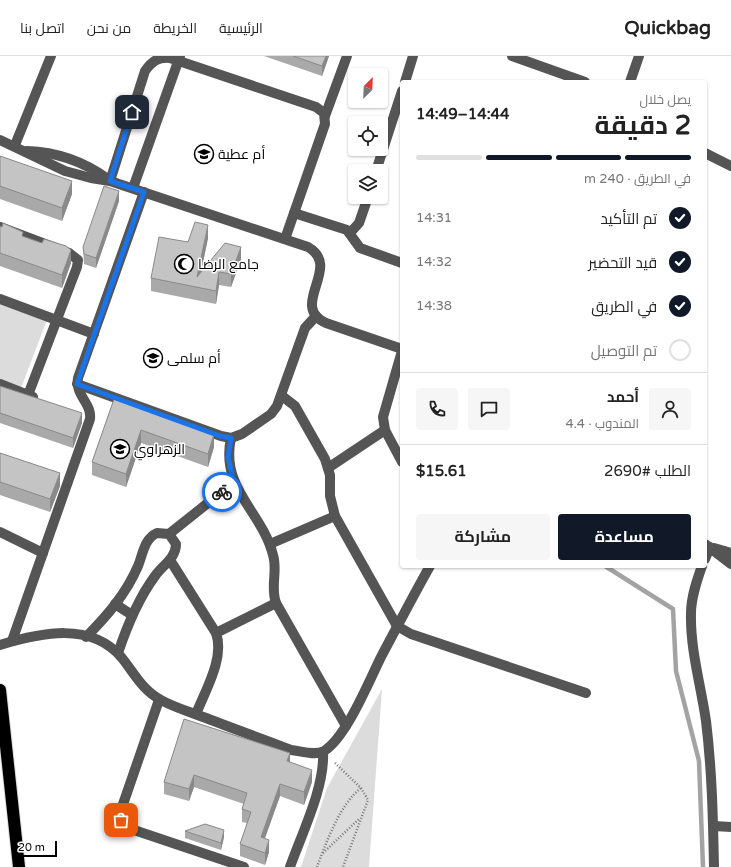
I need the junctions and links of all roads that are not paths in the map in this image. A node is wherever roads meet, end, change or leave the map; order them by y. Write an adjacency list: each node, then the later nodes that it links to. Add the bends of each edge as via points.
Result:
1 (51, 56): 14 (street)
2 (347, 56): 12 (street)
3 (413, 56): 8 (street)
4 (512, 56): 9 (street)
5 (639, 56): 10 (street)
6 (162, 57): 7 (street); 19 (street, via 155,60 145,71)
7 (179, 58): 12 (street, via 316,107 321,109); 20 (street)
8 (406, 80)
9 (580, 80)
10 (631, 80)
11 (400, 97): 17 (street)
12 (325, 116): 23 (street, via 325,124)
13 (0, 140): 14 (street)
14 (14, 146): 15 (street)
15 (25, 151): 19 (street, via 65,171); 19 (street, via 55,153 70,158)
16 (707, 154): 18 (street)
17 (378, 164)
18 (731, 166)
19 (110, 181): 20 (street)
20 (133, 188): 21 (street)
21 (144, 192): 26 (street); 31 (street)
22 (366, 204): 25 (street, via 359,223)
23 (294, 213): 25 (street); 26 (street)
24 (0, 227): 30 (street, via 76,257 77,267)
25 (350, 233): 27 (street, via 360,248)
26 (285, 239): 29 (street, via 314,250 320,260 321,267 312,306)
27 (400, 262)
28 (0, 299): 30 (street)
29 (316, 316): 32 (street, via 326,323); 37 (street, via 305,328)
30 (57, 321): 31 (street); 36 (street)
31 (94, 334): 35 (street)
32 (400, 349)
33 (400, 357): 41 (street, via 383,417)
34 (0, 384): 36 (street)
35 (77, 384): 40 (street, via 80,395 90,409); 42 (street)
36 (28, 395): 38 (street)
37 (282, 396): 42 (street, via 271,414 242,434); 44 (street, via 295,406)
38 (42, 400)
39 (76, 414): 40 (street)
40 (90, 419): 51 (street)
41 (385, 430): 43 (street); 44 (street)
42 (231, 438): 45 (street, via 228,457)
43 (400, 458)
44 (328, 468): 46 (street, via 330,496)
45 (234, 483): 48 (street); 49 (street)
46 (335, 516): 49 (street); 60 (street)
47 (0, 532): 51 (street)
48 (169, 534): 53 (street, via 173,538 176,550); 58 (street, via 157,532 148,539 130,582)
49 (270, 544): 57 (street, via 275,564 273,587)
50 (707, 545): 52 (street); 54 (street)
51 (43, 553): 63 (street)
52 (731, 553)
53 (170, 560): 59 (street, via 153,578); 61 (street)
54 (731, 564)
55 (429, 568): 60 (street)
56 (701, 568): 72 (street, via 691,612 692,639 706,721)
57 (276, 603): 61 (street); 70 (street)
58 (115, 604): 59 (street); 62 (street)
59 (132, 615): 65 (street)
60 (397, 626): 67 (street, via 411,634); 70 (street)
61 (216, 634): 69 (street, via 219,653)
62 (86, 637): 63 (street, via 59,632); 65 (street, via 101,642)
63 (12, 641): 64 (street)
64 (0, 645)
65 (118, 653): 68 (street, via 138,680)
66 (0, 690): 74 (highway)
67 (586, 693)
68 (159, 700): 69 (street); 75 (street, via 121,810 123,824 131,829)
69 (196, 714): 71 (street, via 291,750)
70 (346, 726): 71 (street, via 332,746)
71 (322, 752): 76 (street, via 321,780)
72 (714, 826): 73 (street); 77 (street)
73 (731, 827)
74 (20, 867)
75 (244, 867)
76 (290, 867)
77 (714, 867)

